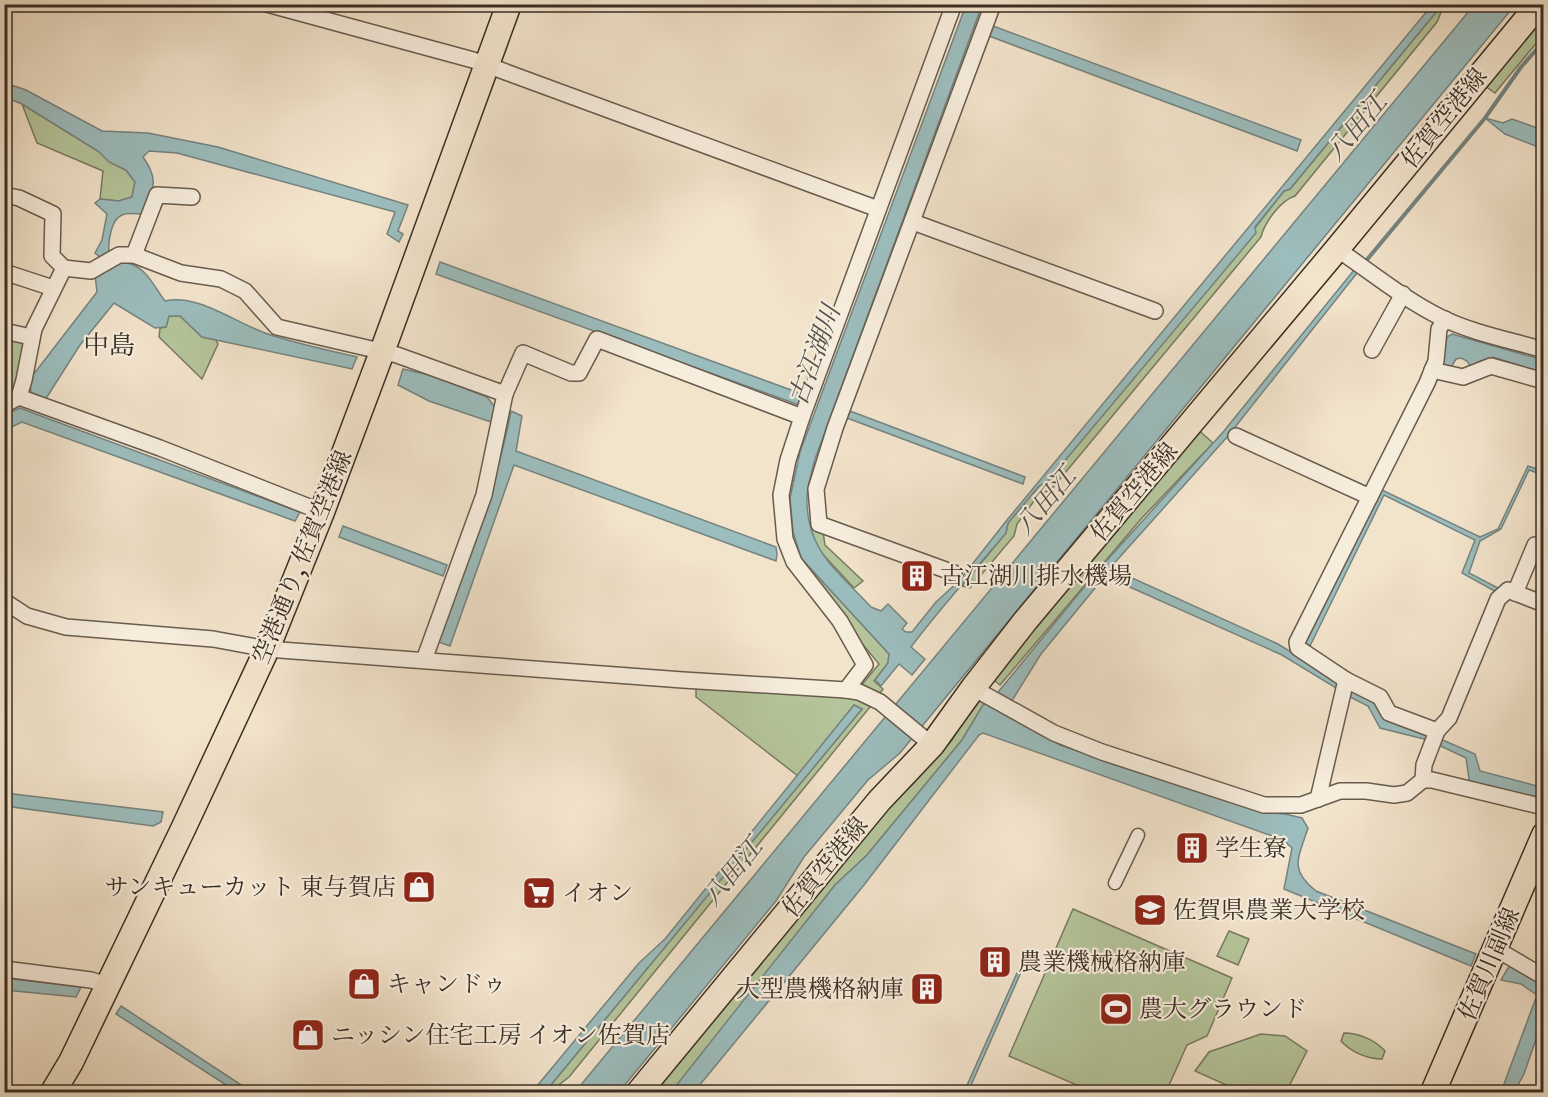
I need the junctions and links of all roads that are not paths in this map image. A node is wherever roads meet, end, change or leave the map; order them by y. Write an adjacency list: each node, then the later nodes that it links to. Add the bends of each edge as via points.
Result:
1 (267, 4): 6 (street)
2 (509, 4): 6 (main road, 空港通り, 佐賀空港線)
3 (954, 4): 9 (street)
4 (993, 4): 10 (street)
5 (1532, 6): 11 (main road, 佐賀空港線)
6 (486, 65): 9 (street); 23 (main road, 空港通り, 佐賀空港線)
7 (4, 195): 13 (street, via 53,214 52,256)
8 (192, 197): 12 (street, via 157,195)
9 (878, 209): 29 (street)
10 (913, 222): 17 (street); 34 (street, via 835,428 816,489 816,507 819,524)
11 (1337, 249): 16 (street); 42 (main road, 佐賀空港線, via 1026,620)
12 (134, 255): 13 (street, via 119,255 91,271); 23 (street, via 181,273 221,279 245,291 277,327)
13 (63, 268): 15 (street)
14 (4, 272): 15 (street)
15 (53, 288): 20 (street)
16 (1403, 294): 18 (street); 21 (street)
17 (1155, 311)
18 (1445, 319): 22 (street); 24 (street, via 1439,329)
19 (4, 332): 20 (street)
20 (31, 337): 27 (street)
21 (1372, 350)
22 (1544, 350)
23 (382, 352): 26 (street); 32 (main road, 空港通り, 佐賀空港線)
24 (1432, 370): 25 (street, via 1463,377 1491,366); 31 (street)
25 (1544, 381)
26 (505, 394): 29 (street, via 523,353 579,373 597,339); 39 (street, via 484,495)
27 (19, 398): 28 (street); 32 (street)
28 (4, 405)
29 (802, 417): 41 (street, via 781,495 785,539 794,562 840,621 865,665)
30 (1236, 436): 31 (street)
31 (1370, 497): 40 (street, via 1297,642 1298,648)
32 (322, 512): 38 (main road, 空港通り, 佐賀空港線)
33 (1544, 547): 35 (street, via 1535,545)
34 (954, 573)
35 (1515, 593): 37 (street); 43 (street, via 1508,590 1498,599 1449,718)
36 (4, 601): 38 (street, via 27,616 66,627 213,639)
37 (1544, 604)
38 (267, 648): 39 (street); 54 (main road, 空港通り, 佐賀空港線)
39 (424, 660): 41 (street)
40 (1346, 680): 43 (street, via 1380,697 1389,713); 46 (street)
41 (846, 690): 44 (street, via 872,696)
42 (982, 692): 44 (main road, 佐賀空港線); 46 (street, via 1054,733 1264,805 1301,805)
43 (1437, 731): 45 (street, via 1424,765)
44 (928, 741): 56 (main road, 佐賀空港線)
45 (1423, 780): 46 (street, via 1407,793 1340,791); 47 (street)
46 (1318, 798)
47 (1544, 807)
48 (1138, 835): 50 (street)
49 (1544, 835): 51 (main road, 佐賀川副線)
50 (1116, 883)
51 (1496, 949): 53 (street); 57 (main road, 佐賀川副線)
52 (4, 969): 54 (street)
53 (1544, 977)
54 (107, 985): 55 (main road, 空港通り, 佐賀空港線)
55 (53, 1092)
56 (639, 1092)
57 (1433, 1092)

